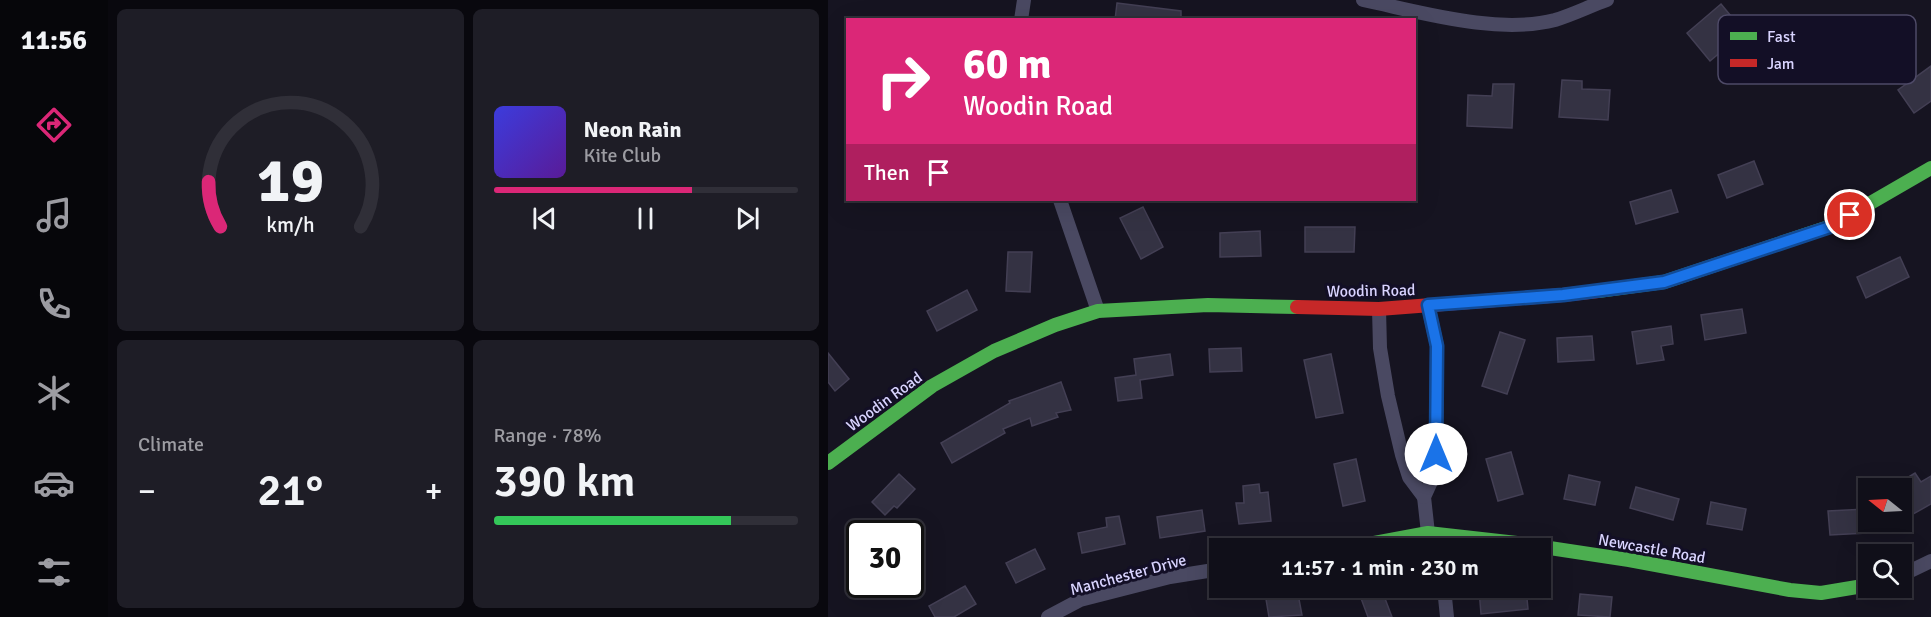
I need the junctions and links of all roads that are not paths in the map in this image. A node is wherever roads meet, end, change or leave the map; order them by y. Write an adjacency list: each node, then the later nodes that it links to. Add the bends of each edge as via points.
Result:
1 (1024, 0): 4 (street)
2 (1363, 0): 3 (street, via 1468,21 1522,24 1555,20)
3 (1607, 0)
4 (1021, 18)
5 (1931, 168): 7 (street, Woodin Road, via 1830,227 1664,282 1563,295)
6 (1060, 201): 9 (street)
7 (1428, 305): 8 (street, Woodin Road); 11 (street, via 1437,346 1436,454 1434,475)
8 (1379, 309): 9 (street, Woodin Road, via 1208,305); 11 (street, via 1380,348 1388,396 1409,477)
9 (1098, 311): 10 (street, Woodin Road, via 994,351 932,386)
10 (828, 463)
11 (1424, 497): 12 (street)
12 (1428, 533): 13 (street); 14 (street); 18 (street, Newcastle Road, via 1629,560 1790,590 1821,593)
13 (1401, 538)
14 (1430, 538)
15 (1931, 561): 16 (street)
16 (1912, 570)
17 (1209, 571): 20 (street, Manchester Drive, via 1080,600)
18 (1858, 588)
19 (1445, 598): 21 (street)
20 (1048, 617)
21 (1447, 617)

